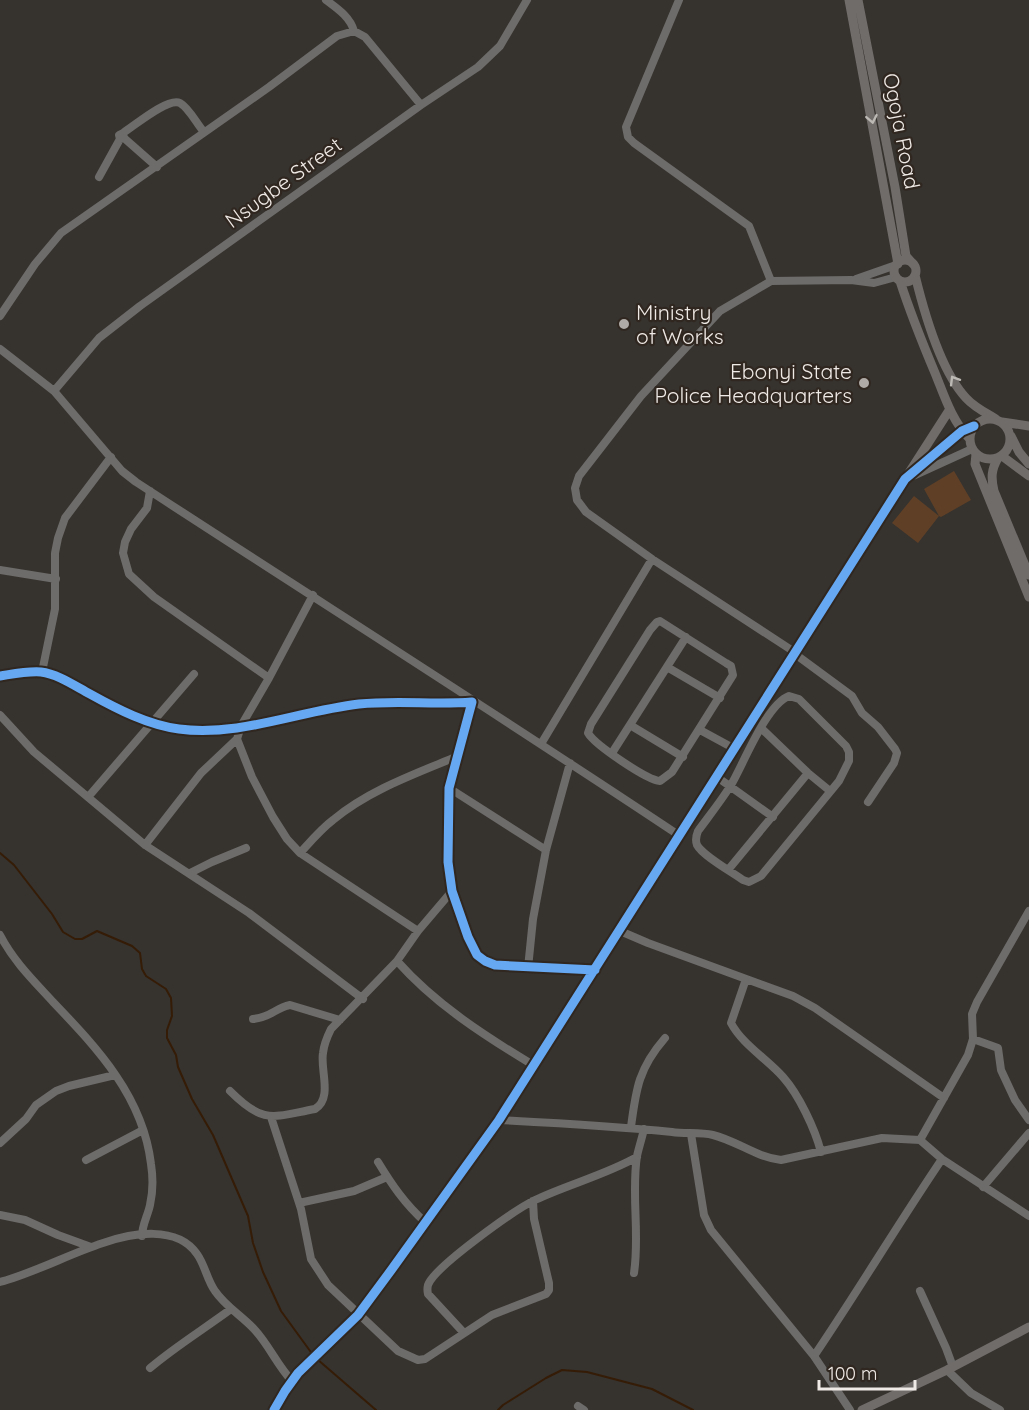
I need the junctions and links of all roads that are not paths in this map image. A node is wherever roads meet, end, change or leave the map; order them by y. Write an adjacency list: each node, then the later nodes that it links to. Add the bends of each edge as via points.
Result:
1 (326, 0): 6 (street, via 352,24)
2 (527, 0): 7 (street, Nsugbe Street, via 500,46 478,67)
3 (679, 0): 16 (street, via 626,127 628,136 748,226)
4 (849, 0): 12 (main road, Ogoja Road, one-way to 12)
5 (858, 0): 13 (main road, Ogoja Road, via 906,256)
6 (354, 32): 7 (street, via 365,37); 8 (street, via 337,36)
7 (421, 105): 19 (street, Nsugbe Street, via 107,332)
8 (204, 132): 9 (street, via 183,105 173,102); 10 (street)
9 (122, 137): 10 (street); 11 (street)
10 (156, 166): 17 (street, via 61,233)
11 (99, 177)
12 (897, 264): 13 (main road, via 908,261); 14 (main road, via 894,271); 15 (street)
13 (915, 270): 14 (main road, via 911,281); 21 (main road, Ogoja Road, one-way to 13, via 966,398 953,379 924,312)
14 (898, 279): 15 (street, via 874,283); 20 (main road)
15 (851, 280): 16 (street)
16 (771, 281): 36 (street, via 720,311 641,396 579,476 577,500 586,512)
17 (0, 316)
18 (0, 349): 19 (street)
19 (54, 391): 31 (street)
20 (950, 410): 24 (main road); 34 (main road)
21 (998, 420): 22 (main road, via 982,420); 23 (main road); 25 (main road)
22 (974, 426): 24 (street); 26 (main road)
23 (1029, 426)
24 (962, 430): 26 (main road); 34 (street)
25 (1010, 434): 29 (main road); 30 (main road, via 1009,447)
26 (969, 438): 28 (main road)
27 (1029, 449): 29 (main road)
28 (974, 452): 30 (main road, via 986,459); 34 (street); 41 (main road, via 975,464)
29 (1019, 452): 30 (main road); 32 (main road)
30 (1002, 456): 33 (main road); 38 (main road, via 992,469 994,491)
31 (111, 457): 35 (street, via 122,471); 39 (street, via 65,518 55,554)
32 (1029, 464)
33 (1029, 476)
34 (905, 479): 43 (street)
35 (150, 491): 40 (street); 48 (street, via 147,508 125,542 123,554 129,573 154,597)
36 (652, 559): 43 (street); 58 (street)
37 (0, 570): 39 (street)
38 (1029, 575)
39 (56, 579): 45 (street, via 55,609)
40 (313, 595): 48 (street); 50 (street)
41 (1029, 597)
42 (686, 637): 44 (street); 49 (street, via 734,671); 60 (street, via 660,621 650,630 588,729 591,738)
43 (796, 654): 59 (street); 70 (street, via 852,696 897,753)
44 (667, 667): 49 (street); 53 (street)
45 (42, 672): 47 (street); 52 (street)
46 (194, 674): 52 (street)
47 (0, 676)
48 (269, 678): 54 (street)
49 (720, 698): 56 (street)
50 (472, 702): 54 (street, via 358,704); 58 (street); 61 (street)
51 (0, 714): 69 (street, via 34,752)
52 (153, 723): 54 (street, via 196,730); 69 (street)
53 (630, 725): 60 (street); 62 (street)
54 (241, 726): 57 (street)
55 (761, 728): 64 (street); 66 (street); 68 (street, via 786,697 799,699 849,752 849,761)
56 (700, 730): 59 (street); 62 (street)
57 (237, 738): 73 (street, via 201,773); 76 (street, via 273,817)
58 (541, 744): 63 (street)
59 (735, 749): 65 (street)
60 (612, 753): 62 (street, via 646,777 660,781)
61 (458, 756): 67 (street); 76 (street, via 348,808)
62 (683, 757)
63 (570, 763): 72 (street); 75 (street)
64 (808, 773): 68 (street); 71 (street)
65 (717, 777): 66 (street); 72 (street)
66 (730, 786): 71 (street); 77 (street, via 696,837 702,851)
67 (449, 788): 75 (street); 79 (street, via 448,862)
68 (830, 791): 77 (street, via 761,876 749,882)
69 (89, 796): 73 (street)
70 (868, 802)
71 (773, 817): 77 (street)
72 (680, 836): 81 (street)
73 (145, 846): 78 (street)
74 (246, 848): 78 (street)
75 (546, 849): 85 (street)
76 (300, 853): 82 (street)
77 (728, 870)
78 (190, 873): 88 (street)
79 (452, 891): 82 (street); 85 (street, via 477,955 495,965)
80 (1029, 911): 92 (street, via 972,1014)
81 (620, 931): 86 (street); 87 (street)
82 (418, 932): 84 (street)
83 (0, 935): 94 (street, via 15,962)
84 (398, 961): 88 (street); 93 (street, via 467,1022)
85 (528, 968): 86 (street)
86 (595, 970): 93 (street)
87 (746, 979): 96 (street, via 815,1008); 107 (street, via 731,1023 784,1079 818,1138)
88 (363, 999): 90 (street)
89 (253, 1019): 90 (street, via 290,1005)
90 (340, 1020): 97 (street, via 326,1040 322,1054 325,1094 321,1105)
91 (665, 1038): 100 (street, via 641,1072)
92 (973, 1038): 96 (street); 99 (street, via 998,1048 1001,1070)
93 (534, 1065): 98 (street)
94 (115, 1075): 102 (street, via 134,1102); 106 (street, via 56,1091)
95 (230, 1091): 97 (street, via 252,1112)
96 (944, 1098): 105 (street)
97 (272, 1118): 115 (street)
98 (499, 1120): 100 (street); 118 (street)
99 (1029, 1120)
100 (631, 1127): 101 (street)
101 (644, 1129): 104 (street); 108 (street)
102 (143, 1130): 110 (street); 119 (street, via 152,1187)
103 (1029, 1133): 113 (street)
104 (691, 1134): 107 (street, via 713,1135 769,1159); 128 (street, via 704,1215 711,1230)
105 (920, 1140): 107 (street, via 882,1138); 109 (street)
106 (0, 1143)
107 (821, 1152)
108 (637, 1157): 114 (street); 121 (street)
109 (942, 1159): 113 (street); 128 (street)
110 (86, 1160)
111 (378, 1162): 112 (street)
112 (387, 1177): 115 (street, via 354,1191); 118 (street, via 410,1209)
113 (983, 1187): 117 (street)
114 (533, 1201): 127 (street, via 549,1290 542,1297 492,1315); 127 (street, via 483,1234 429,1283 428,1294)
115 (299, 1203): 125 (street, via 311,1259 328,1285)
116 (0, 1215): 120 (street, via 26,1220)
117 (1029, 1216)
118 (425, 1222): 125 (street)
119 (142, 1236): 120 (street); 124 (street, via 168,1234 190,1245 201,1259 213,1289)
120 (91, 1247): 122 (street)
121 (634, 1273)
122 (0, 1282)
123 (920, 1292): 130 (street, via 946,1348)
124 (231, 1309): 129 (street); 131 (street, via 253,1328)
125 (358, 1315): 127 (street, via 398,1351 418,1360 433,1356); 131 (street)
126 (1029, 1327): 130 (main road)
127 (464, 1333)
128 (814, 1356): 133 (street)
129 (150, 1368)
130 (950, 1369): 134 (main road); 135 (street, via 971,1394)
131 (292, 1381): 132 (street)
132 (274, 1410)
133 (850, 1410)
134 (862, 1410)
135 (1000, 1410)

